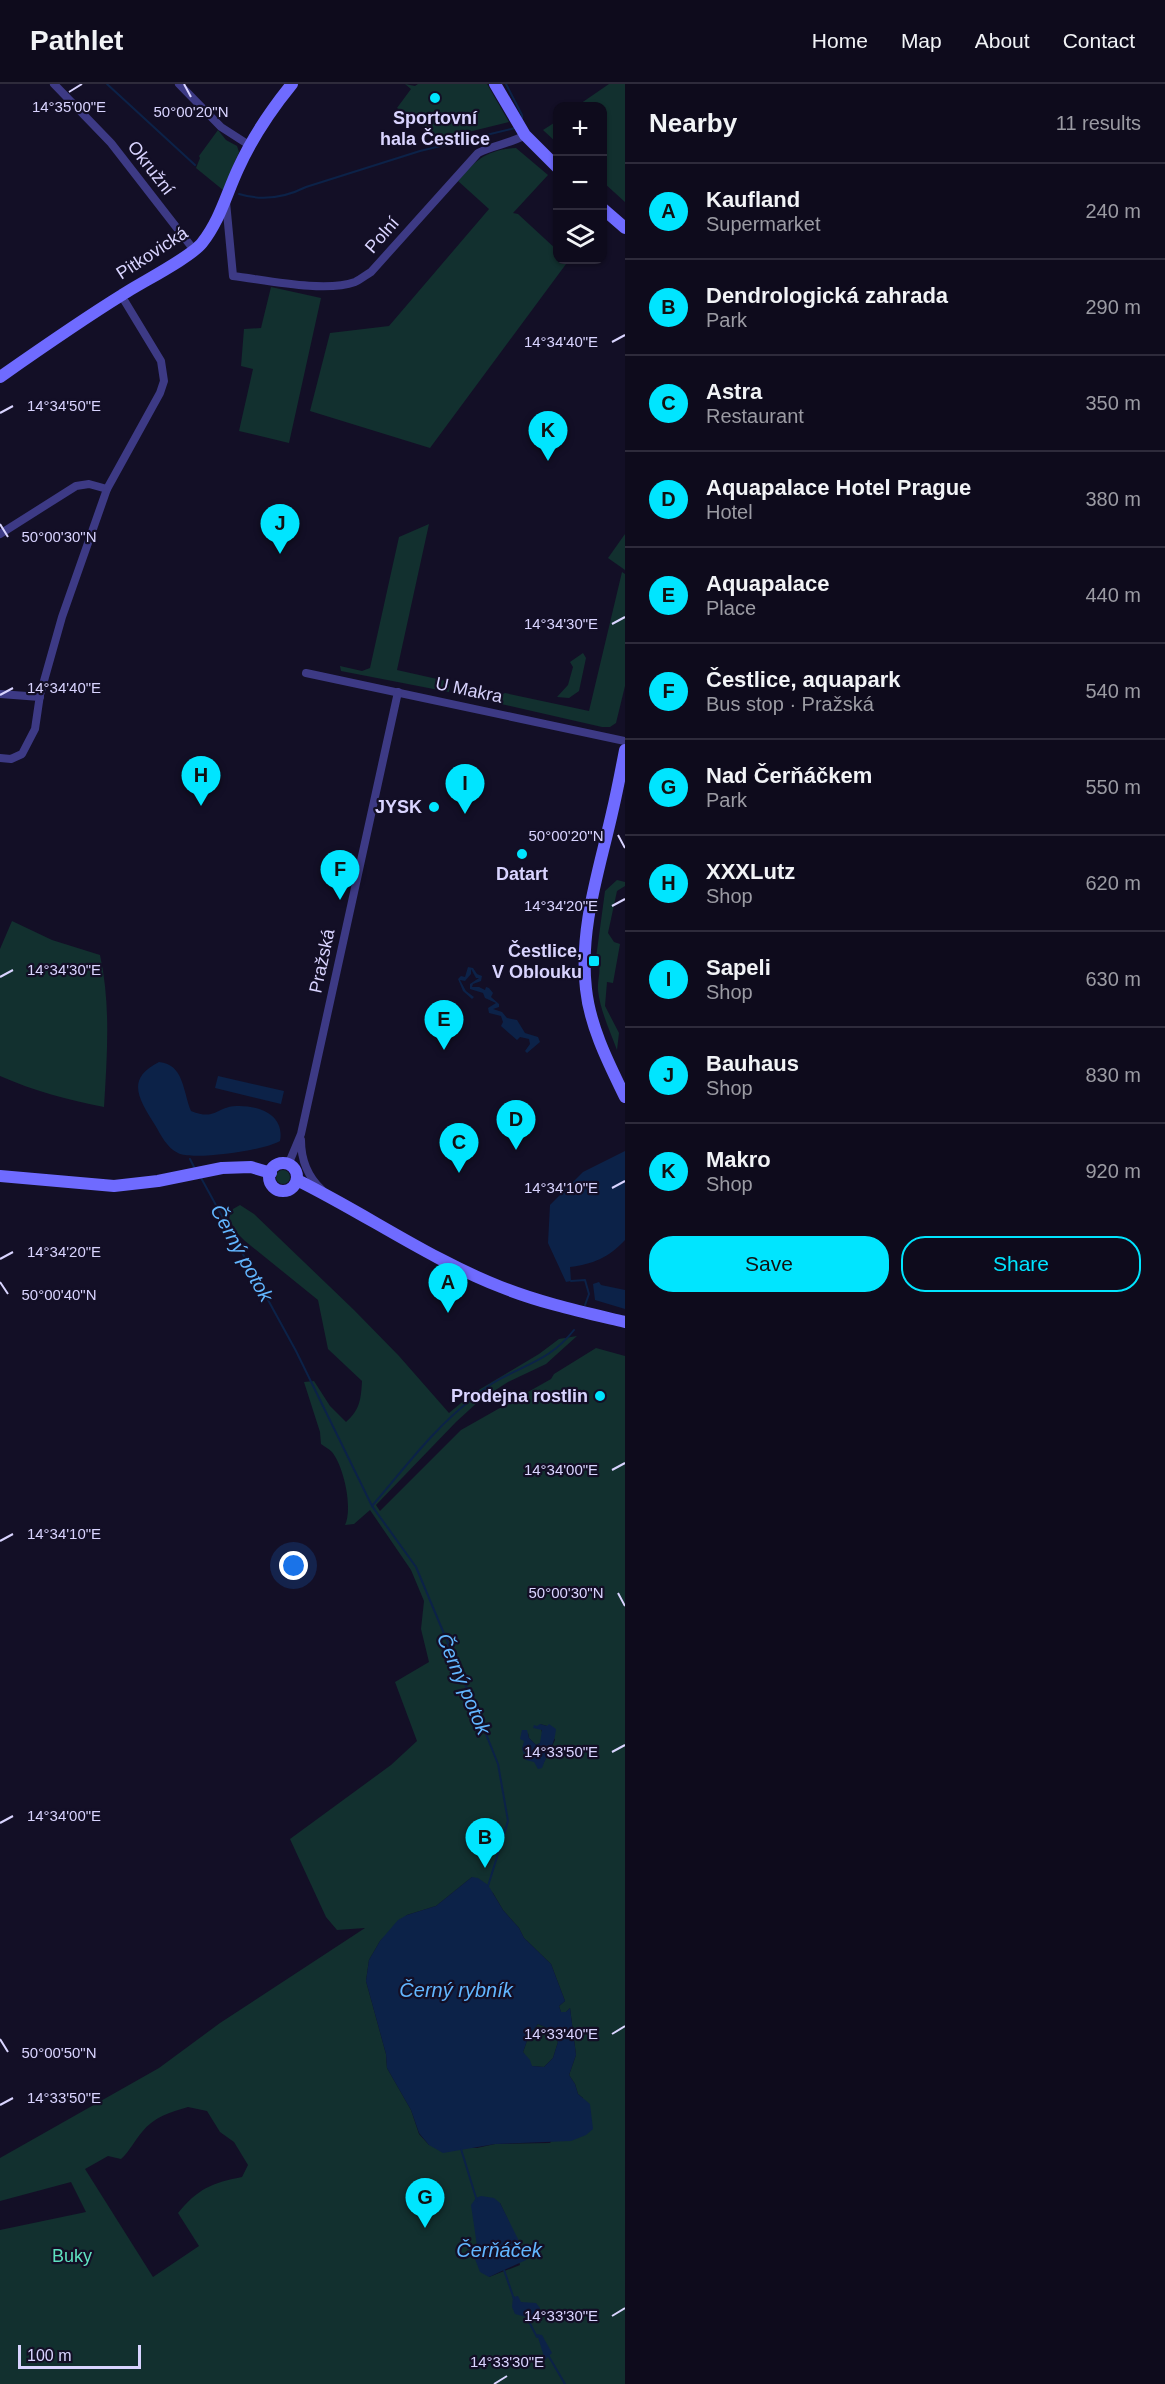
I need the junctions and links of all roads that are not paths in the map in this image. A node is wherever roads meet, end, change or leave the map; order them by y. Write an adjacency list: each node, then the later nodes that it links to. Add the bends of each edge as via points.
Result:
1 (54, 84): 11 (street, Okružní, via 111,143)
2 (179, 84): 6 (street, via 221,127)
3 (291, 84): 6 (street, Pitkovická)
4 (495, 84): 5 (street)
5 (525, 135): 7 (street); 8 (street, Polní, via 478,153 371,272 357,281 331,286 233,276)
6 (249, 145): 8 (street, Pitkovická)
7 (553, 163)
8 (226, 202): 11 (street, Pitkovická, via 215,226)
9 (605, 210): 10 (street)
10 (625, 228)
11 (194, 250): 12 (street, Pitkovická)
12 (121, 295): 13 (street, Pitkovická); 14 (street, via 155,351 164,381)
13 (0, 377)
14 (107, 489): 15 (street, via 89,484 76,486); 19 (street, via 62,617)
15 (0, 534)
16 (306, 673): 17 (street, U Makra)
17 (398, 692): 20 (street, U Makra); 24 (street, Pražská)
18 (0, 694): 19 (street)
19 (40, 697): 22 (street, via 35,729 22,754)
20 (625, 741)
21 (625, 750): 23 (street, via 585,945 589,1005)
22 (0, 758)
23 (625, 1097)
24 (301, 1134): 25 (street, Pražská); 29 (street, via 301,1153 307,1170)
25 (288, 1165): 26 (street, via 276,1166); 28 (street)
26 (271, 1173): 27 (street, via 246,1167 114,1186); 28 (street, via 271,1183 279,1190 292,1188)
27 (0, 1176)
28 (297, 1180): 29 (street)
29 (331, 1197): 30 (street, via 431,1255 499,1287)
30 (625, 1322)

